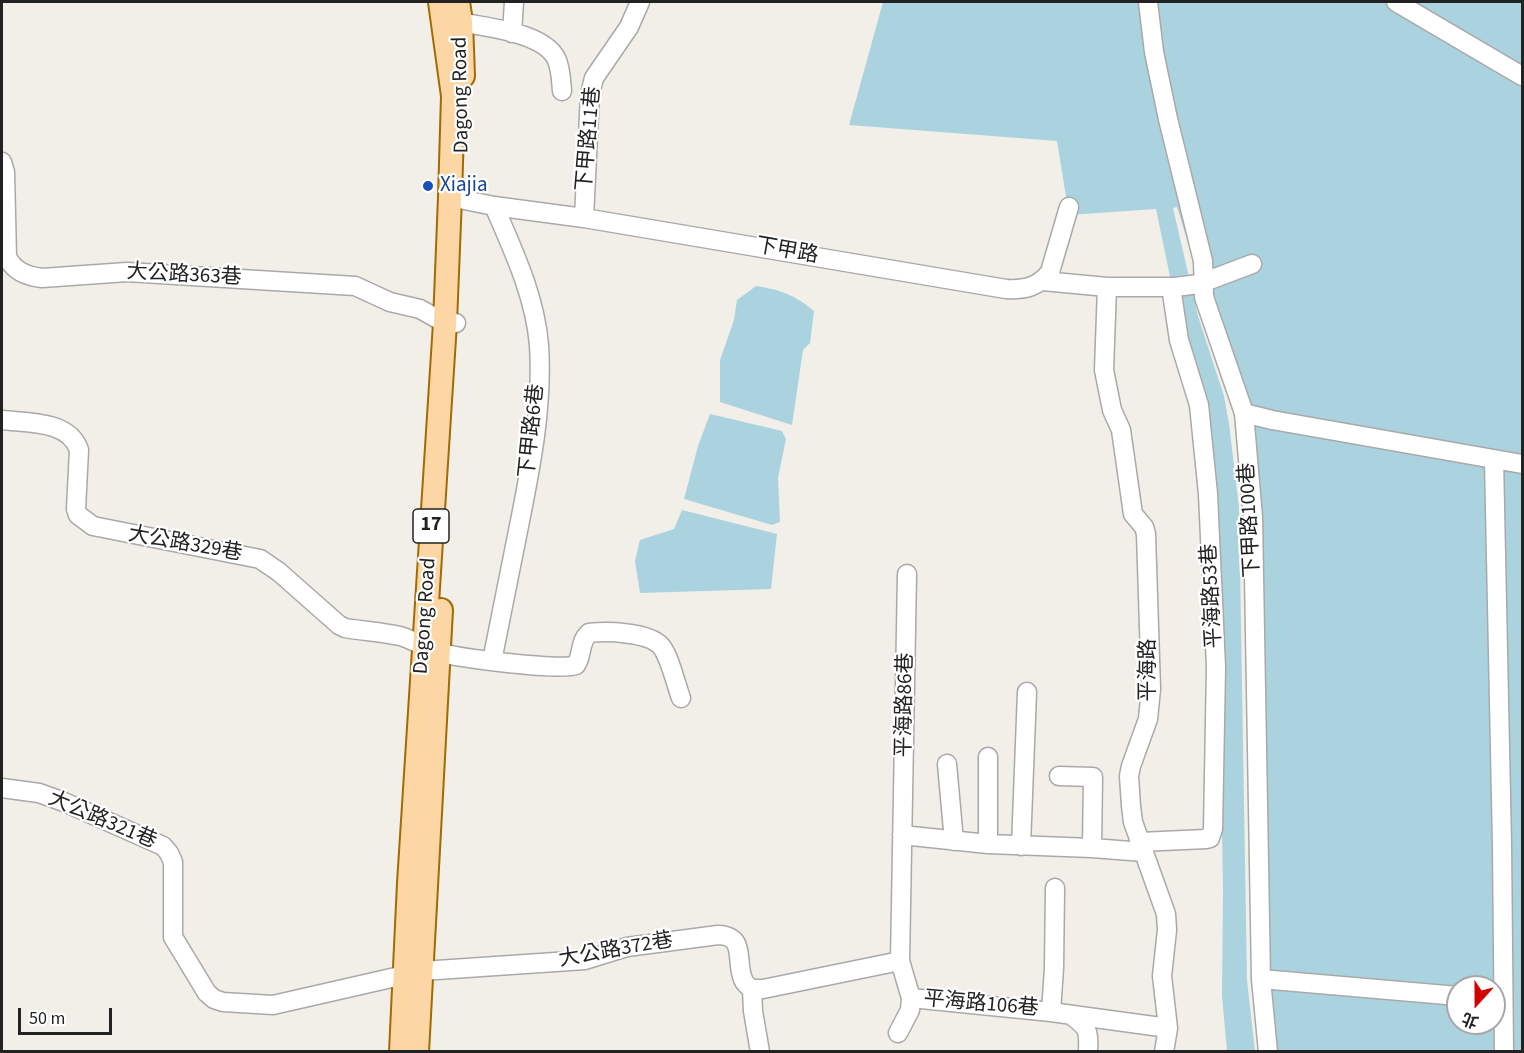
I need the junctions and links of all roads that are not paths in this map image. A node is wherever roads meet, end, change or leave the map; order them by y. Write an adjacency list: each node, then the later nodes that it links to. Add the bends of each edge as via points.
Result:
1 (514, 2): 6 (street)
2 (640, 2): 13 (street, 下甲路11巷, via 629,27 594,78)
3 (1148, 2): 16 (street, 下甲路100巷, via 1168,119 1203,261)
4 (1396, 2): 7 (street)
5 (446, 6): 6 (street); 10 (main road, Dagong Road / 17)
6 (512, 33): 8 (street, via 541,44 555,57)
7 (1522, 76)
8 (562, 91)
9 (2, 162): 19 (street, 大公路363巷, via 7,256 19,272 42,278 127,272 356,286)
10 (456, 199): 11 (street, 下甲路); 19 (main road, Dagong Road / 17)
11 (494, 206): 13 (street, 下甲路); 26 (street, 下甲路6巷, via 523,274 534,318 539,344 539,416)
12 (1069, 207): 15 (street, via 1050,272)
13 (584, 218): 15 (street, 下甲路, via 1006,290 1027,288)
14 (1252, 264): 16 (street)
15 (1043, 281): 17 (street)
16 (1201, 283): 18 (street); 20 (street, 下甲路100巷)
17 (1107, 287): 18 (street); 37 (street, 平海路, via 1104,370 1112,410 1122,430 1133,514 1146,534 1151,689 1148,719 1129,776 1133,822)
18 (1173, 287): 37 (street, 平海路53巷, via 1179,340 1199,405 1208,494 1216,667 1213,829 1210,838)
19 (451, 323): 25 (main road, Dagong Road / 17)
20 (1244, 413): 22 (street); 43 (street, 下甲路100巷, via 1253,517)
21 (2, 420): 25 (street, 大公路329巷, via 55,428 71,436 79,450 76,509 93,526 260,559 339,625 399,636)
22 (1494, 459): 23 (street); 42 (street)
23 (1522, 464)
24 (907, 574): 33 (street, 平海路86巷)
25 (432, 648): 26 (street, 大公路329巷); 41 (main road, Dagong Road / 17, via 409,883)
26 (492, 661): 28 (street, 大公路329巷, via 571,667 580,659 582,642 589,633 634,635 662,648)
27 (1027, 692): 36 (street)
28 (681, 698)
29 (988, 757): 35 (street)
30 (947, 764): 34 (street)
31 (1059, 776): 38 (street, via 1093,777)
32 (2, 788): 41 (street, 大公路321巷, via 39,793 64,802 163,846 174,873 173,937 214,999 273,1005)
33 (902, 835): 34 (street); 40 (street, 平海路86巷)
34 (954, 841): 35 (street)
35 (988, 844): 36 (street)
36 (1021, 846): 38 (street)
37 (1142, 847): 38 (street); 49 (street, 平海路, via 1166,914 1162,976)
38 (1092, 848)
39 (1055, 888): 47 (street, 平海路106巷)
40 (900, 961): 44 (street); 46 (street, 平海路86巷)
41 (414, 973): 44 (street, 大公路372巷, via 585,960 627,947 725,935 737,945 742,978); 52 (main road, Dagong Road / 17); 53 (main road, Dagong Road / 17)
42 (1499, 975)
43 (1261, 979): 45 (street); 57 (street, 下甲路100巷)
44 (752, 989): 54 (street)
45 (1446, 995)
46 (910, 998): 47 (street, 平海路106巷); 50 (street, via 910,1010)
47 (1051, 1012): 48 (street, 平海路106巷)
48 (1071, 1015): 49 (street, 平海路106巷); 55 (street, via 1088,1030)
49 (1168, 1028): 56 (street, 平海路)
50 (898, 1033)
51 (1502, 1035): 58 (street)
52 (401, 1052)
53 (417, 1052)
54 (760, 1052)
55 (1088, 1052)
56 (1164, 1052)
57 (1268, 1052)
58 (1504, 1052)

